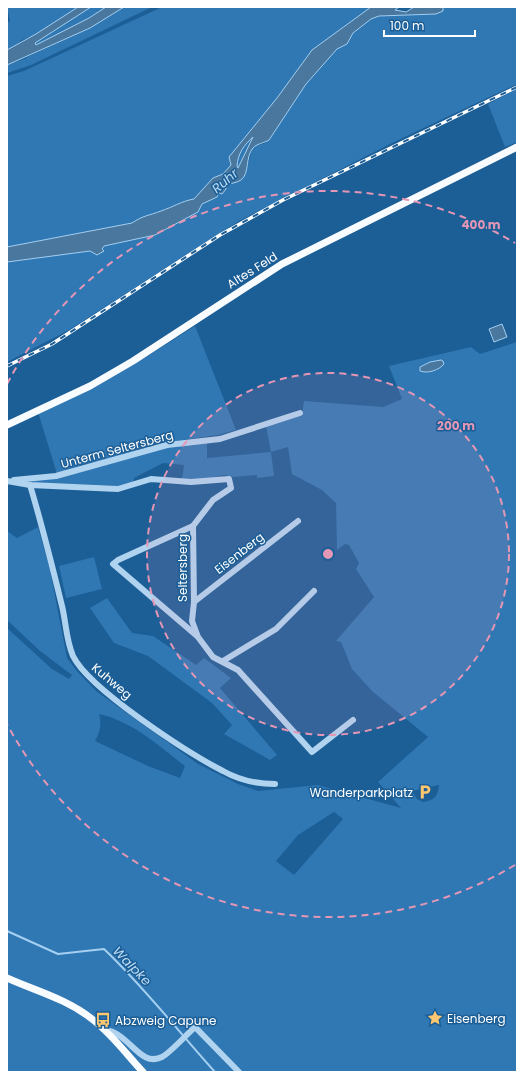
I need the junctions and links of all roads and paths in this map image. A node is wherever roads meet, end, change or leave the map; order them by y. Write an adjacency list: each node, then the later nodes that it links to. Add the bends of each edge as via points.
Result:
1 (517, 147): 3 (main road, Altes Feld, via 282,264 127,365 90,386)
2 (300, 413): 4 (street, Unterm Seltersberg, via 220,439 167,445 49,477)
3 (7, 425)
4 (7, 481): 5 (street)
5 (30, 485): 7 (street, Seltersberg, via 118,489 151,479 191,482 229,479 231,488 213,500); 13 (street, Kuhweg, via 44,529 69,646 89,678 165,735 224,772 258,784)
6 (298, 521): 9 (street, Eisenberg)
7 (194, 526): 9 (street, Seltersberg); 10 (street, via 113,564)
8 (314, 591): 11 (street, via 276,629)
9 (194, 602): 10 (street, Seltersberg, via 192,621)
10 (198, 637): 11 (street, Seltersberg, via 213,657)
11 (223, 661): 12 (street, Seltersberg, via 238,670 312,752)
12 (353, 720)
13 (275, 784)
14 (7, 978): 15 (main road, via 75,1007)
15 (106, 1030): 16 (main road); 18 (street, via 123,1037 136,1051 152,1060 163,1056 195,1027)
16 (136, 1069): 17 (main road)
17 (143, 1072)
18 (239, 1072)

